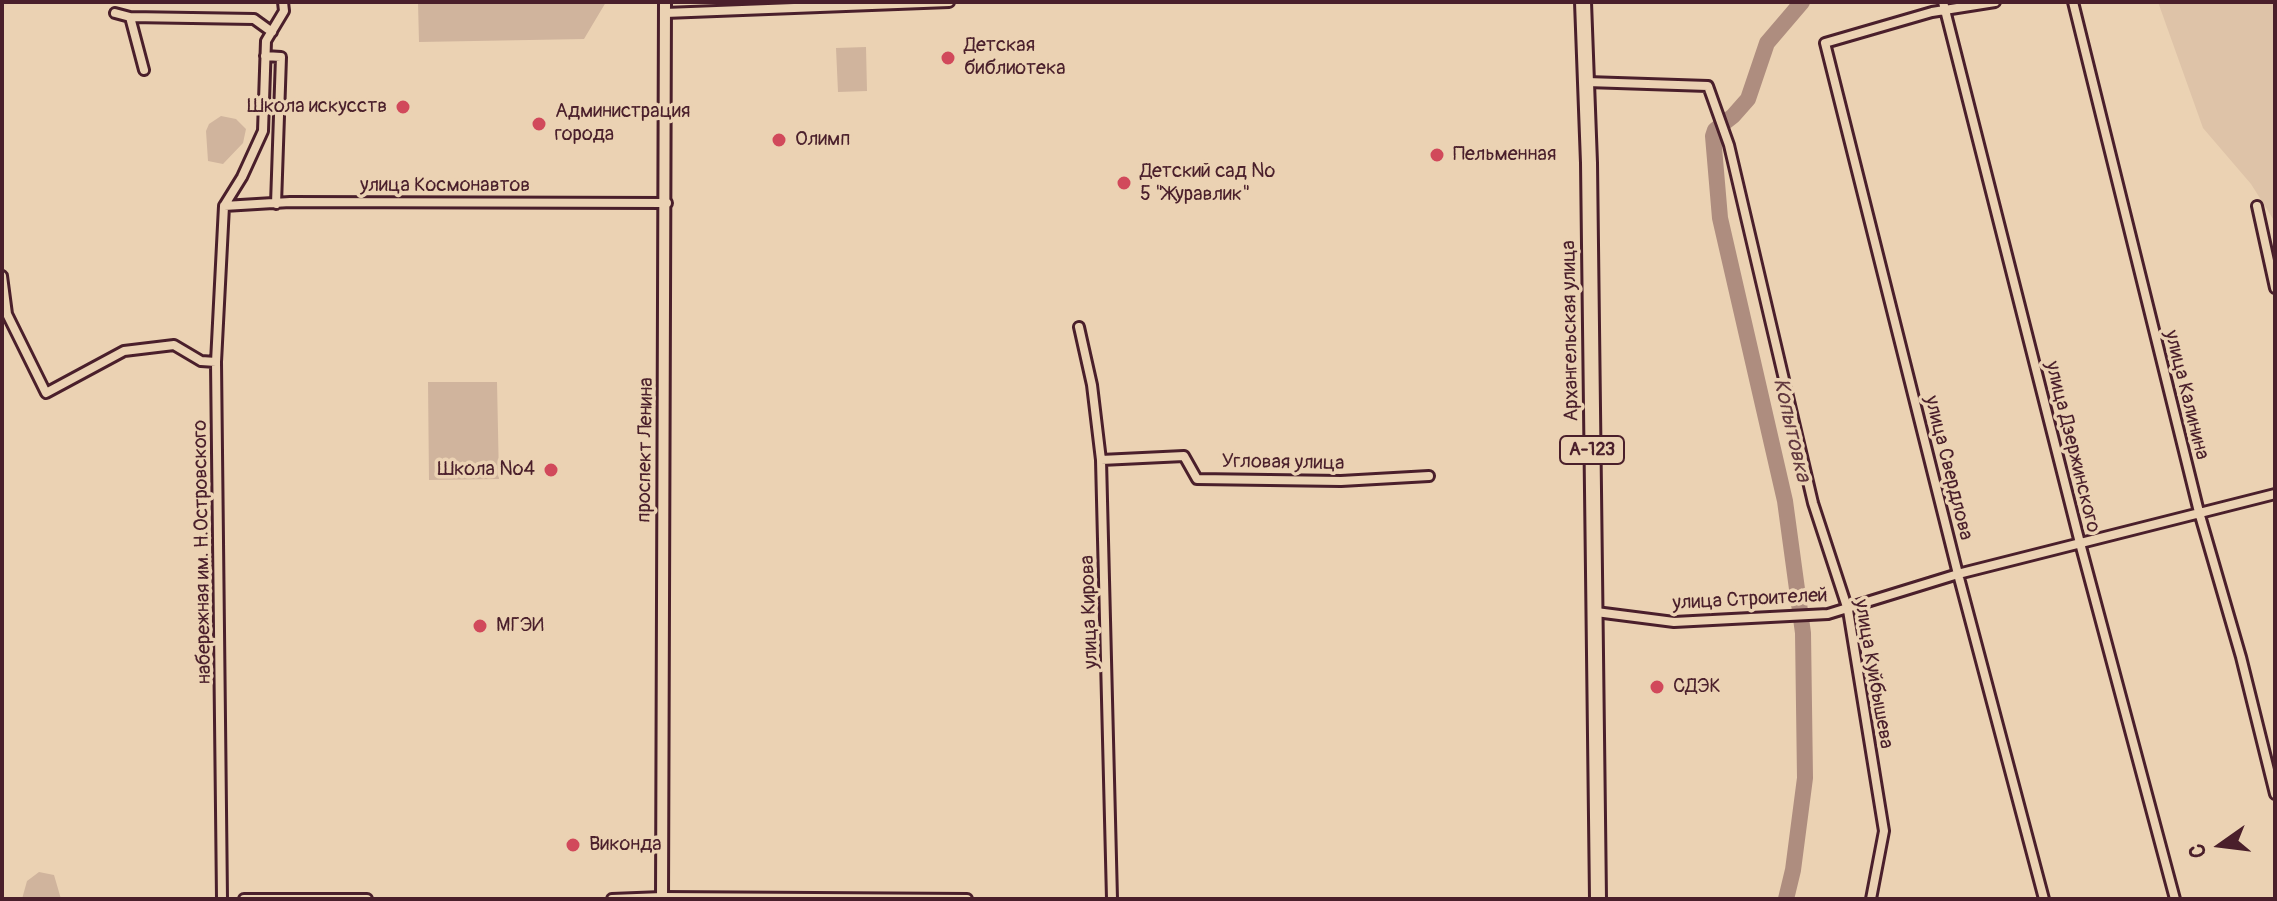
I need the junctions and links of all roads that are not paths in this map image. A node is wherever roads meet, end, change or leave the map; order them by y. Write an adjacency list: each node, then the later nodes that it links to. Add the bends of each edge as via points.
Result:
1 (283, 2): 10 (street, via 284,11)
2 (949, 2): 7 (street)
3 (1583, 2): 13 (main road, Архангельская улица / А-123)
4 (1995, 2): 6 (street)
5 (2073, 2): 25 (street, улица Калинина)
6 (1944, 6): 26 (street, улица Дзержинского); 27 (street, улица Свердлова, via 1825,43)
7 (665, 8): 14 (street, проспект Ленина)
8 (115, 13): 9 (street)
9 (130, 17): 10 (street, via 254,19); 12 (street)
10 (272, 32): 11 (street)
11 (265, 56): 15 (street, via 281,57); 16 (street, via 263,131)
12 (144, 70)
13 (1587, 82): 28 (street, улица Куйбышева, via 1708,86 1729,145 1813,503); 29 (main road, Архангельская улица / А-123)
14 (667, 203): 15 (street, улица Космонавтов); 31 (street, проспект Ленина)
15 (276, 204): 16 (street, улица Космонавтов)
16 (224, 206): 21 (street, набережная им. Н.Островского)
17 (2257, 206): 19 (street)
18 (2, 276): 21 (street, via 7,314 46,393 124,351 174,345 201,361)
19 (2275, 288)
20 (1079, 327): 22 (street, улица Кирова)
21 (216, 362): 32 (street, набережная им. Н.Островского)
22 (1101, 460): 23 (street, Угловая улица, via 1184,456 1197,479); 37 (street, улица Кирова)
23 (1429, 476)
24 (2275, 494): 25 (street, улица Строителей)
25 (2199, 512): 26 (street, улица Строителей); 30 (street, улица Калинина)
26 (2080, 543): 27 (street, улица Строителей); 41 (street, улица Дзержинского)
27 (1958, 574): 28 (street, улица Строителей); 40 (street, улица Свердлова)
28 (1848, 610): 29 (street, улица Строителей, via 1674,622); 39 (street, улица Куйбышева, via 1884,831)
29 (1596, 612): 38 (main road, Архангельская улица / А-123)
30 (2275, 794)
31 (662, 898): 35 (street); 36 (street)
32 (222, 899)
33 (244, 899): 34 (street)
34 (367, 899)
35 (612, 899)
36 (967, 899)
37 (1112, 899)
38 (1598, 899)
39 (1871, 899)
40 (2044, 899)
41 (2175, 899)

